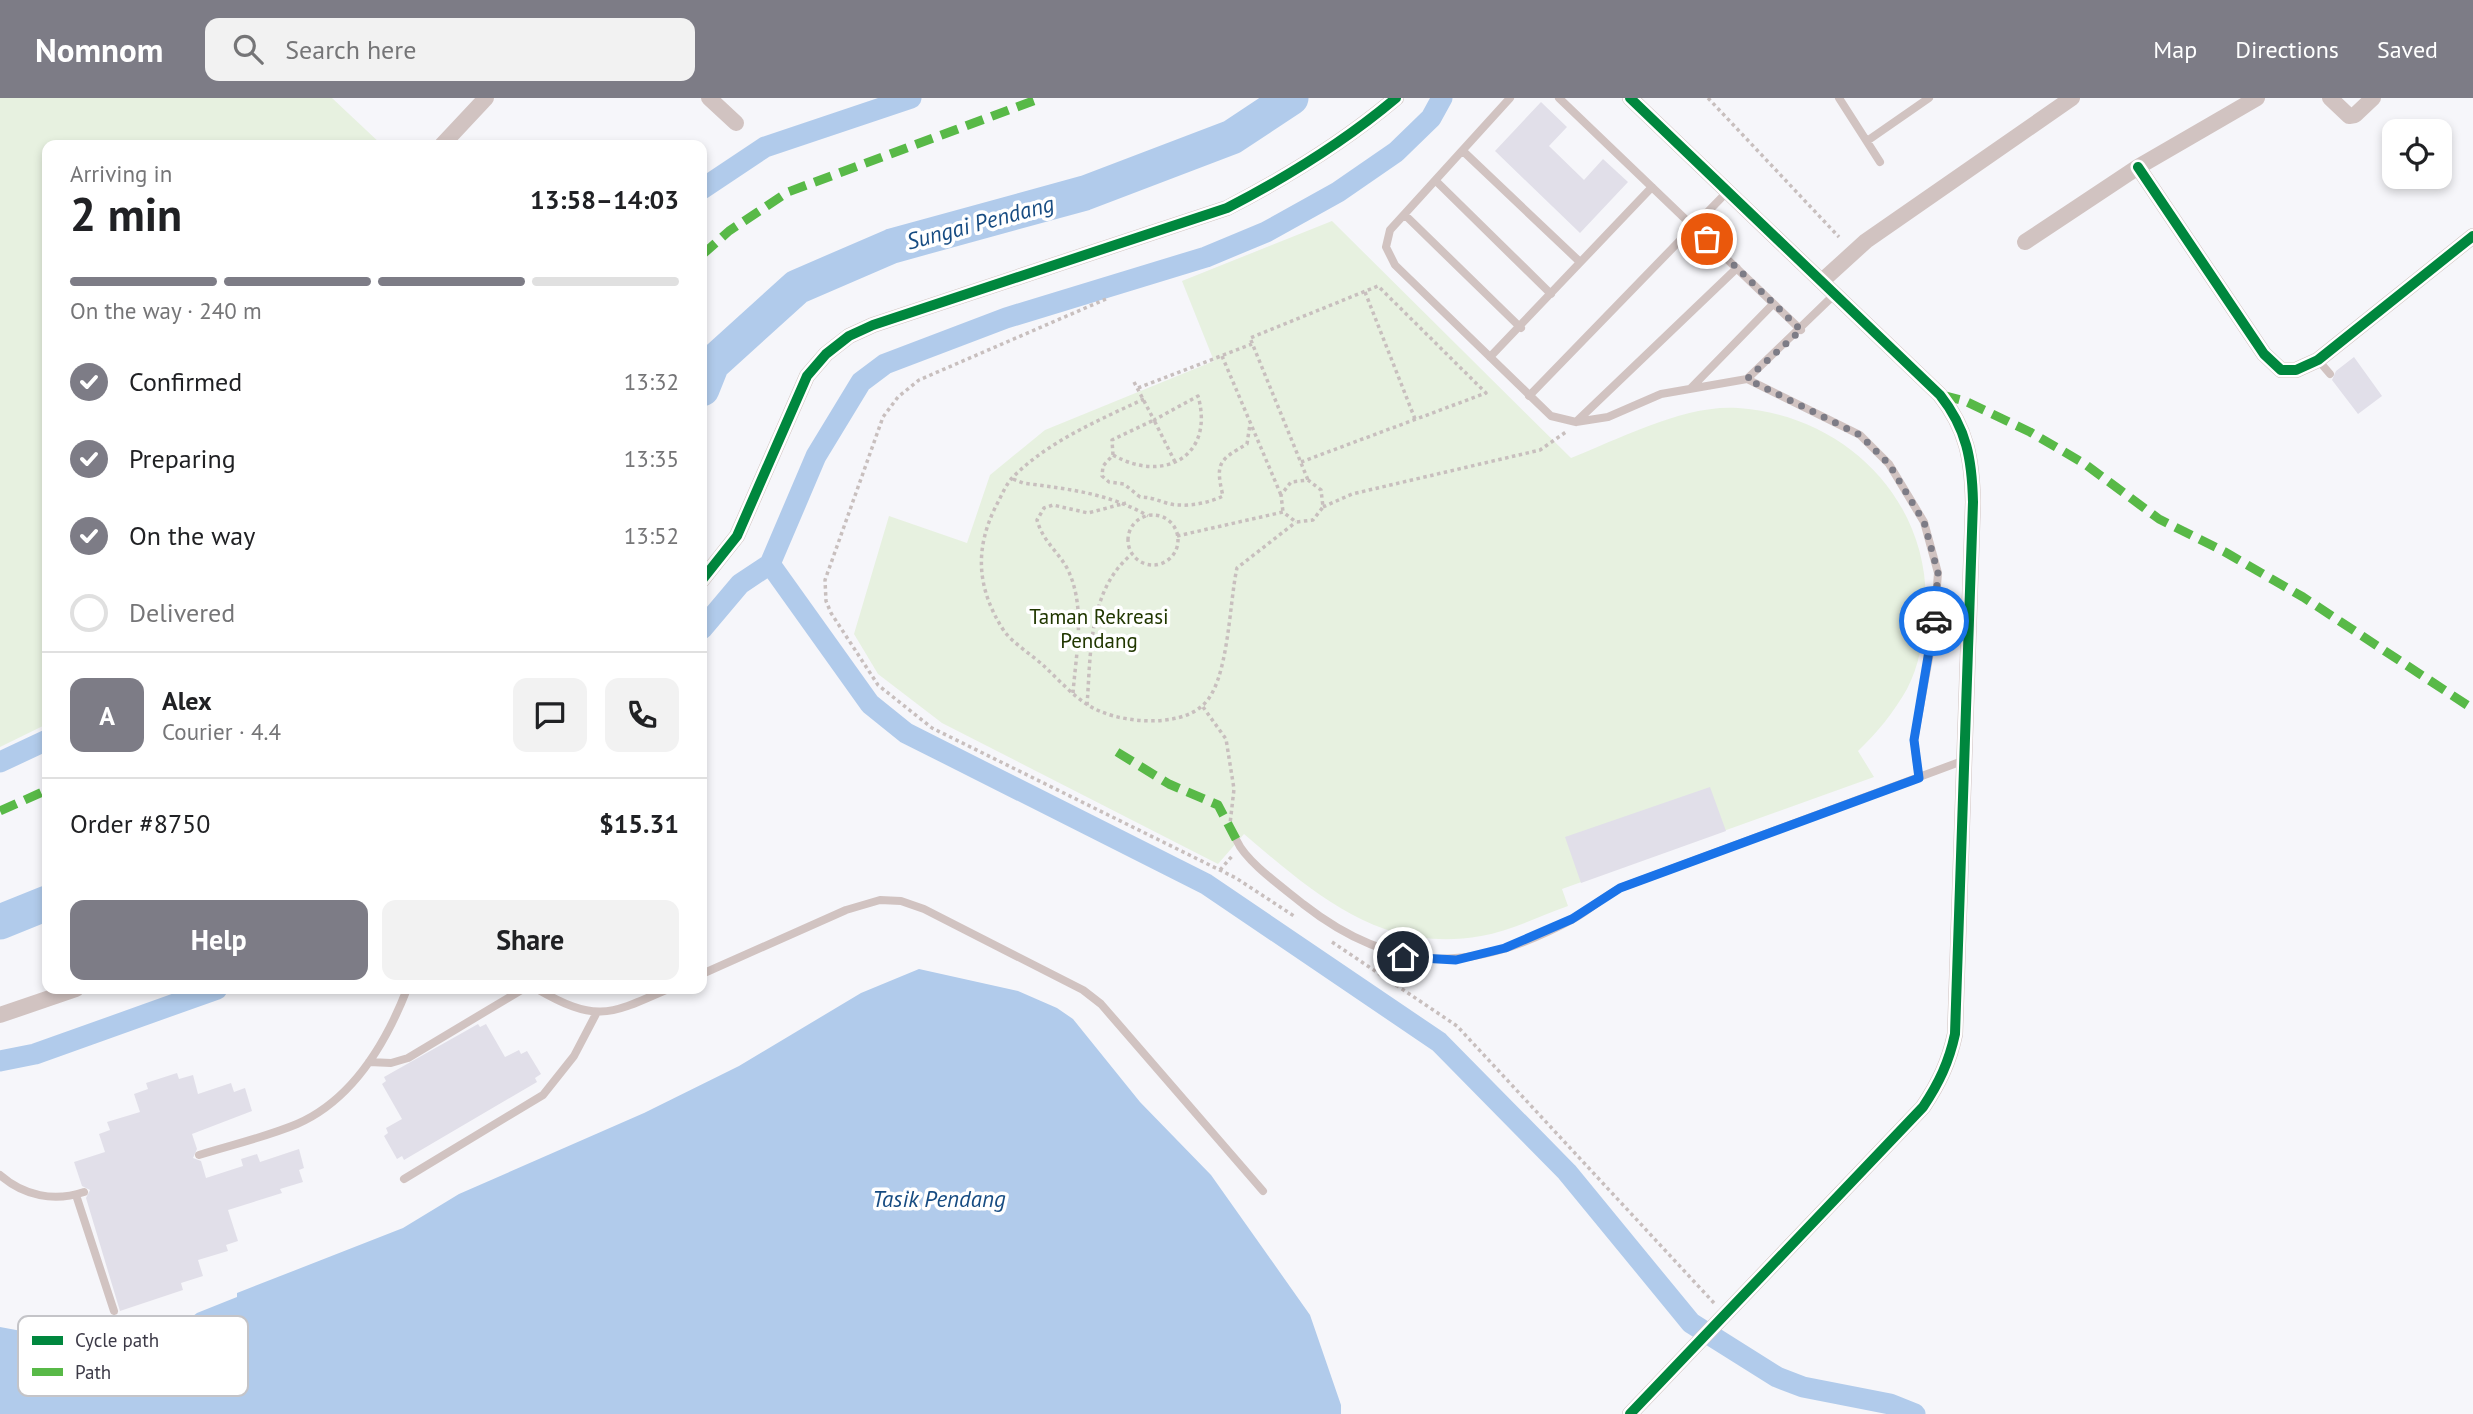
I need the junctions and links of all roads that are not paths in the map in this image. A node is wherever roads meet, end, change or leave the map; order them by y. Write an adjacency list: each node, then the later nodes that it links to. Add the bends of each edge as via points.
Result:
1 (709, 98): 13 (street)
2 (1396, 98): 41 (street, via 1281,180 1227,208 849,336 807,376 737,536)
3 (1510, 98): 16 (lane)
4 (1559, 98): 20 (lane)
5 (1630, 98): 21 (street)
6 (1839, 98): 15 (lane)
7 (1929, 98): 15 (lane)
8 (2072, 98): 28 (street, via 1866,241)
9 (2257, 98): 18 (street)
10 (2330, 98): 11 (street, via 2349,116)
11 (2373, 98)
12 (476, 101): 14 (street)
13 (736, 123)
14 (446, 140)
15 (1867, 142): 17 (lane)
16 (1464, 152): 19 (lane); 26 (lane)
17 (1880, 162)
18 (2138, 167): 25 (street); 35 (street, via 2264,354 2281,370 2296,370)
19 (1437, 182): 22 (lane); 29 (lane)
20 (1652, 187): 23 (lane); 26 (lane)
21 (1727, 192): 23 (lane); 28 (street)
22 (1405, 215): 32 (lane); 34 (lane, via 1390,230 1385,247 1395,265)
23 (1693, 225): 27 (lane); 39 (lane)
24 (2473, 236): 35 (street)
25 (2025, 242)
26 (1580, 262): 29 (lane)
27 (1737, 268): 31 (lane); 40 (lane)
28 (1822, 281): 30 (street)
29 (1551, 294): 32 (lane)
30 (1835, 294): 33 (lane); 42 (street, via 1940,395 1954,412 1970,449 1973,502)
31 (1773, 304): 33 (lane); 38 (lane)
32 (1521, 328): 34 (lane)
33 (1801, 330): 37 (lane)
34 (1490, 357): 39 (lane)
35 (2318, 360): 36 (lane)
36 (2330, 374)
37 (1747, 379): 38 (lane); 43 (lane, via 1860,435 1889,464 1924,522 1938,573 1933,636 1914,740)
38 (1690, 388): 40 (lane, via 1661,394 1608,417)
39 (1529, 396): 40 (lane, via 1551,416)
40 (1576, 422)
41 (707, 574)
42 (1965, 760): 43 (lane); 59 (street, via 1955,1034 1942,1079 1923,1107)
43 (1919, 778): 44 (lane, via 1620,888 1572,919 1505,948 1456,960 1403,957 1359,939 1290,894)
44 (1237, 841)
45 (707, 972): 57 (lane, via 845,910 880,900 924,909 1083,990 1101,1004)
46 (62, 994): 52 (street)
47 (404, 994): 53 (lane)
48 (515, 994): 53 (lane, via 408,1058)
49 (546, 994): 51 (lane, via 569,1007)
50 (657, 994): 51 (lane, via 625,1008)
51 (596, 1013): 56 (lane, via 575,1056 543,1095)
52 (0, 1016)
53 (369, 1062): 54 (lane, via 327,1107 297,1124)
54 (199, 1155)
55 (0, 1175): 58 (lane, via 44,1197 80,1194)
56 (404, 1179)
57 (1263, 1191)
58 (114, 1311)
59 (1630, 1414)

